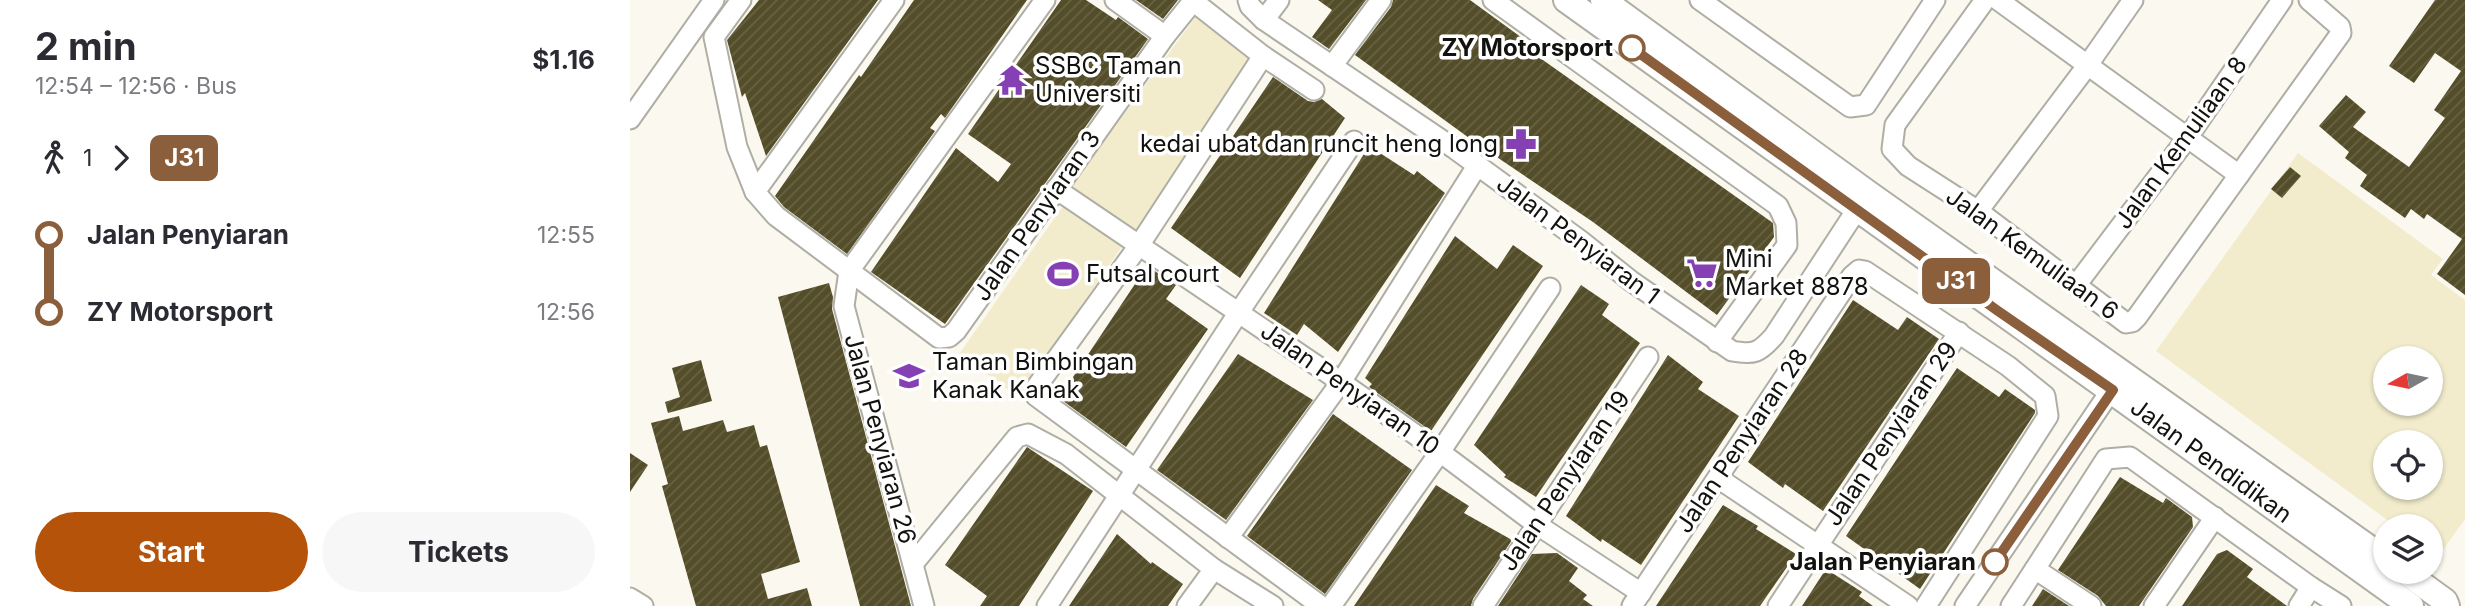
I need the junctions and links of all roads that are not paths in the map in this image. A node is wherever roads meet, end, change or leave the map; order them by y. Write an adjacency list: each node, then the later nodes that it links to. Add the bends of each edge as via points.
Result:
1 (714, 0): 26 (street)
2 (741, 0): 32 (street, via 714,37 737,147)
3 (894, 0): 32 (street)
4 (1045, 0): 36 (street)
5 (1115, 0): 21 (street)
6 (1194, 0): 21 (street, Jalan Penyiaran 3); 22 (street)
7 (1248, 0): 20 (street, Jalan Penyiaran 1)
8 (1279, 0): 20 (street)
9 (1381, 0): 23 (street)
10 (1493, 0): 41 (street, via 1778,206 1786,223 1787,245)
11 (1566, 0): 33 (main road, Jalan Pendidikan)
12 (1603, 0): 33 (main road, Jalan Pendidikan)
13 (1700, 0): 14 (street, via 1850,107 1866,105)
14 (1935, 0)
15 (1985, 0): 34 (street, Jalan Kemuliaan 6, via 1895,125 1892,149 1908,166)
16 (1998, 0): 24 (street)
17 (2133, 0): 24 (street)
18 (2282, 0): 27 (street, Jalan Kemuliaan 8)
19 (2309, 0): 30 (street, Jalan Kemuliaan 6, via 2335,21 2341,33)
20 (1264, 20): 23 (street, Jalan Penyiaran 1)
21 (1165, 36): 31 (street, Jalan Penyiaran 3)
22 (1263, 56): 25 (street); 35 (street)
23 (1332, 66): 29 (street, Jalan Penyiaran 1)
24 (2087, 66): 27 (street); 34 (street)
25 (1314, 90)
26 (630, 119)
27 (2188, 137): 30 (street); 37 (street, Jalan Kemuliaan 8)
28 (1354, 141): 39 (street)
29 (1477, 166): 41 (street, Jalan Penyiaran 1); 43 (street)
30 (2239, 175): 37 (street, Jalan Kemuliaan 6, via 2132,322 2126,323)
31 (1056, 189): 35 (street, Jalan Penyiaran 10); 36 (street, Jalan Penyiaran 3, via 949,337 939,338)
32 (755, 192): 36 (street, via 776,216)
33 (1863, 201): 41 (street, Jalan Penyiaran 1, via 1762,349 1749,354); 44 (main road, Jalan Pendidikan)
34 (1979, 211): 37 (street, Jalan Kemuliaan 6)
35 (1140, 244): 39 (street, Jalan Penyiaran 10); 46 (street, via 1035,389 1036,396)
36 (849, 271): 54 (street, Jalan Penyiaran 26, via 844,306)
37 (2077, 284)
38 (1550, 288): 45 (street)
39 (1239, 312): 43 (street, Jalan Penyiaran 10); 46 (street)
40 (1959, 332): 47 (street, Jalan Penyiaran 28, via 1858,270); 52 (street, Jalan Penyiaran 29); 71 (street, via 2045,396 2048,416)
41 (1717, 342)
42 (1648, 357): 50 (street, Jalan Penyiaran 19)
43 (1341, 382): 45 (street, Jalan Penyiaran 10); 51 (street)
44 (2117, 382): 53 (main road, Jalan Pendidikan); 72 (street); 78 (main road, Jalan Pendidikan)
45 (1440, 452): 50 (street, Jalan Penyiaran 10); 67 (street)
46 (1136, 470): 48 (street); 51 (street)
47 (1718, 478): 52 (street); 60 (street, Jalan Penyiaran 28)
48 (1119, 496): 54 (street, via 1066,454 1028,434 1017,437); 55 (street); 63 (street)
49 (2215, 517): 56 (street, via 2130,457 2106,459); 58 (street); 75 (street)
50 (1536, 524): 60 (street, Jalan Penyiaran 10); 68 (street, Jalan Penyiaran 19)
51 (1228, 538): 66 (street)
52 (1818, 545): 69 (street, Jalan Penyiaran 29); 70 (street)
53 (2373, 551)
54 (913, 564): 62 (street, Jalan Penyiaran 26)
55 (1214, 569): 64 (street); 65 (street)
56 (2035, 569): 73 (street); 74 (street)
57 (2422, 584): 79 (main road)
58 (2311, 587): 76 (street); 77 (street)
59 (630, 598): 61 (street)
60 (1637, 599)
61 (643, 606)
62 (924, 606)
63 (1047, 606)
64 (1187, 606)
65 (1273, 606)
66 (1321, 606)
67 (1331, 606)
68 (1483, 606)
69 (1778, 606)
70 (1908, 606)
71 (1926, 606)
72 (1965, 606)
73 (2011, 606)
74 (2091, 606)
75 (2154, 606)
76 (2299, 606)
77 (2342, 606)
78 (2411, 606)
79 (2447, 606)

